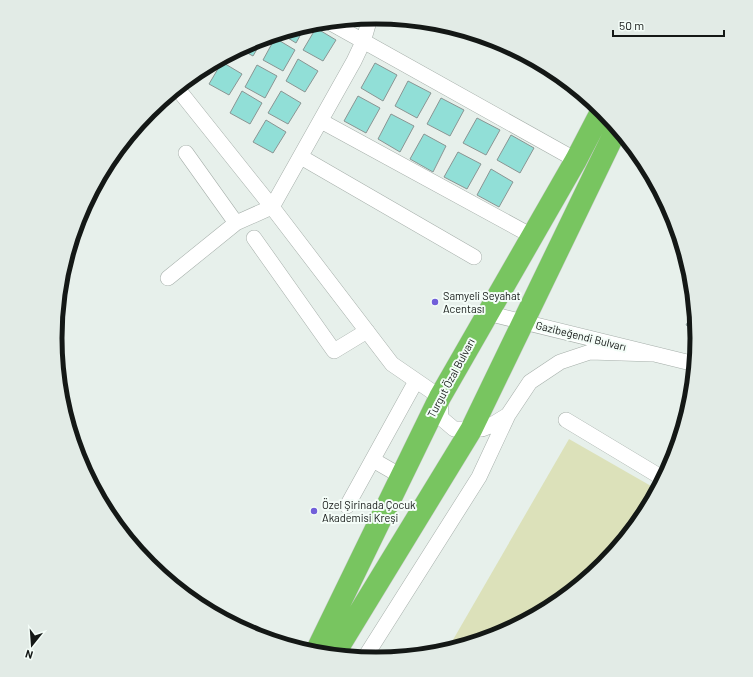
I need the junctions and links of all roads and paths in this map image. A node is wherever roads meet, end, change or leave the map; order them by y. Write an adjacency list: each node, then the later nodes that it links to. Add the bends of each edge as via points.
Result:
1 (368, 24): 3 (street)
2 (337, 27): 3 (street)
3 (363, 42): 6 (street); 10 (street)
4 (181, 93): 11 (street)
5 (599, 116): 10 (highway, Turgut Özal Bulvarı)
6 (321, 121): 9 (street); 13 (street)
7 (615, 133): 18 (highway)
8 (186, 153): 12 (street)
9 (301, 157): 11 (street); 15 (street)
10 (576, 160): 13 (highway, Turgut Özal Bulvarı)
11 (272, 208): 12 (street); 19 (street)
12 (236, 223): 16 (street)
13 (532, 236): 17 (highway, Turgut Özal Bulvarı)
14 (254, 238): 19 (street, via 334,351)
15 (474, 257)
16 (168, 278)
17 (487, 313): 18 (street, Gazibeğendi Bulvarı); 23 (highway, Turgut Özal Bulvarı)
18 (523, 322): 20 (street, Gazibeğendi Bulvarı); 26 (highway)
19 (367, 331): 22 (street, via 392,364)
20 (652, 354): 21 (street, Gazibeğendi Bulvarı); 24 (street, Gazibeğendi Bulvarı, via 590,352 560,362 530,382)
21 (690, 363)
22 (416, 380): 23 (street); 27 (street)
23 (440, 397): 26 (street, via 441,418 454,429); 28 (highway, Turgut Özal Bulvarı)
24 (508, 415): 26 (street, Gazibeğendi Bulvarı, via 490,426); 33 (street, via 479,477)
25 (566, 420): 29 (street)
26 (471, 430): 32 (highway)
27 (373, 460): 28 (street); 30 (street)
28 (401, 476): 31 (highway, Turgut Özal Bulvarı)
29 (660, 476)
30 (348, 506)
31 (318, 647)
32 (337, 650)
33 (368, 653)

